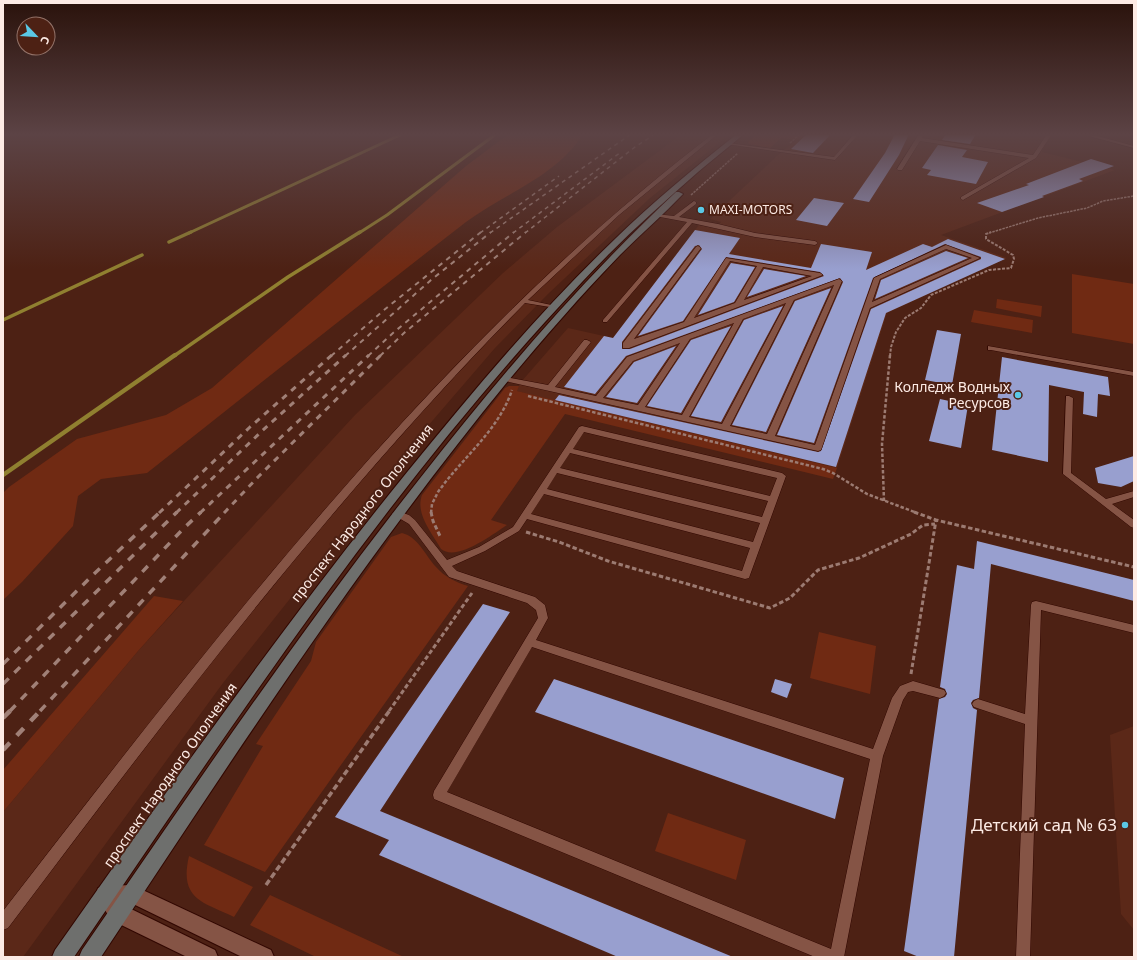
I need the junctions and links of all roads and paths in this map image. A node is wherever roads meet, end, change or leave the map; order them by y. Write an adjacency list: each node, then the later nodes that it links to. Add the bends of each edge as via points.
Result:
1 (659, 179): 19 (lane)
2 (689, 179): 21 (main road, проспект Народного Ополчения, via 660,200)
3 (696, 179): 10 (main road, проспект Народного Ополчения)
4 (705, 179): 6 (path)
5 (996, 179): 8 (lane)
6 (690, 196)
7 (1134, 196): 47 (path, via 1103,201 1087,208 1038,218 986,234 986,239 1013,255 1011,268 989,270 937,292 931,295 921,308 905,318 896,332 891,347 887,376 882,444)
8 (963, 198)
9 (694, 203): 11 (lane)
10 (657, 215): 11 (lane); 32 (main road, проспект Народного Ополчения, via 573,302)
11 (675, 218): 12 (lane)
12 (691, 221): 13 (lane); 24 (lane)
13 (815, 243)
14 (698, 248): 28 (lane)
15 (762, 265): 16 (lane); 20 (lane); 25 (lane, via 728,259)
16 (793, 270): 17 (lane); 17 (lane, via 820,275)
17 (785, 287): 20 (lane)
18 (792, 298): 23 (lane); 40 (lane); 41 (lane, via 839,281)
19 (523, 301): 21 (lane); 69 (lane, via 429,398 338,499 174,700)
20 (738, 304): 25 (lane)
21 (554, 307): 67 (main road, проспект Народного Ополчения, via 491,376 381,510 272,657)
22 (867, 307): 22 (lane, via 877,278 946,247 977,258); 41 (lane, via 818,448)
23 (740, 318): 26 (lane); 39 (lane)
24 (605, 321)
25 (687, 323): 28 (lane)
26 (687, 338): 30 (lane); 38 (lane)
27 (587, 342): 33 (lane)
28 (626, 345): 30 (lane)
29 (991, 348): 31 (lane)
30 (630, 359): 37 (lane)
31 (1134, 374)
32 (504, 379): 33 (lane); 49 (main road, проспект Народного Ополчения)
33 (550, 388): 37 (lane)
34 (518, 394): 55 (path, via 512,392 508,404 440,489 431,505 432,520)
35 (526, 395): 47 (path, via 823,469)
36 (1069, 398): 48 (lane, via 1067,474)
37 (598, 399): 38 (lane)
38 (640, 408): 39 (lane)
39 (684, 418): 40 (lane)
40 (725, 427): 41 (lane)
41 (770, 437)
42 (568, 450): 43 (lane); 46 (lane); 46 (lane, via 582,429 782,476)
43 (556, 470): 44 (lane); 52 (lane)
44 (542, 491): 50 (lane); 54 (lane)
45 (1134, 494): 48 (lane)
46 (774, 500): 52 (lane)
47 (884, 501): 51 (path)
48 (1105, 503): 53 (lane)
49 (397, 514): 55 (lane, via 412,522); 66 (main road, проспект Народного Ополчения, via 308,636)
50 (526, 516): 54 (lane, via 745,575); 55 (lane, via 516,529 482,549)
51 (936, 520): 56 (path); 60 (path)
52 (765, 521): 54 (lane)
53 (1134, 525)
54 (756, 546)
55 (448, 564): 57 (lane, via 453,574)
56 (1134, 567)
57 (479, 583): 59 (lane, via 531,600 541,608 543,618); 65 (path)
58 (1134, 629): 63 (lane, via 1036,605)
59 (530, 642): 64 (lane); 74 (lane, via 439,795)
60 (908, 688): 61 (lane, via 913,686); 64 (lane, via 898,698)
61 (940, 693)
62 (978, 704): 63 (lane)
63 (1031, 721): 76 (lane)
64 (877, 756): 75 (lane)
65 (266, 885)
66 (132, 894): 67 (street); 68 (main road, проспект Народного Ополчения); 73 (street)
67 (105, 895): 68 (street); 70 (main road, проспект Народного Ополчения)
68 (118, 913): 71 (main road, проспект Народного Ополчения); 72 (street)
69 (3, 923)
70 (62, 957)
71 (89, 957)
72 (208, 957)
73 (264, 957)
74 (833, 957)
75 (837, 957)
76 (1023, 957)

